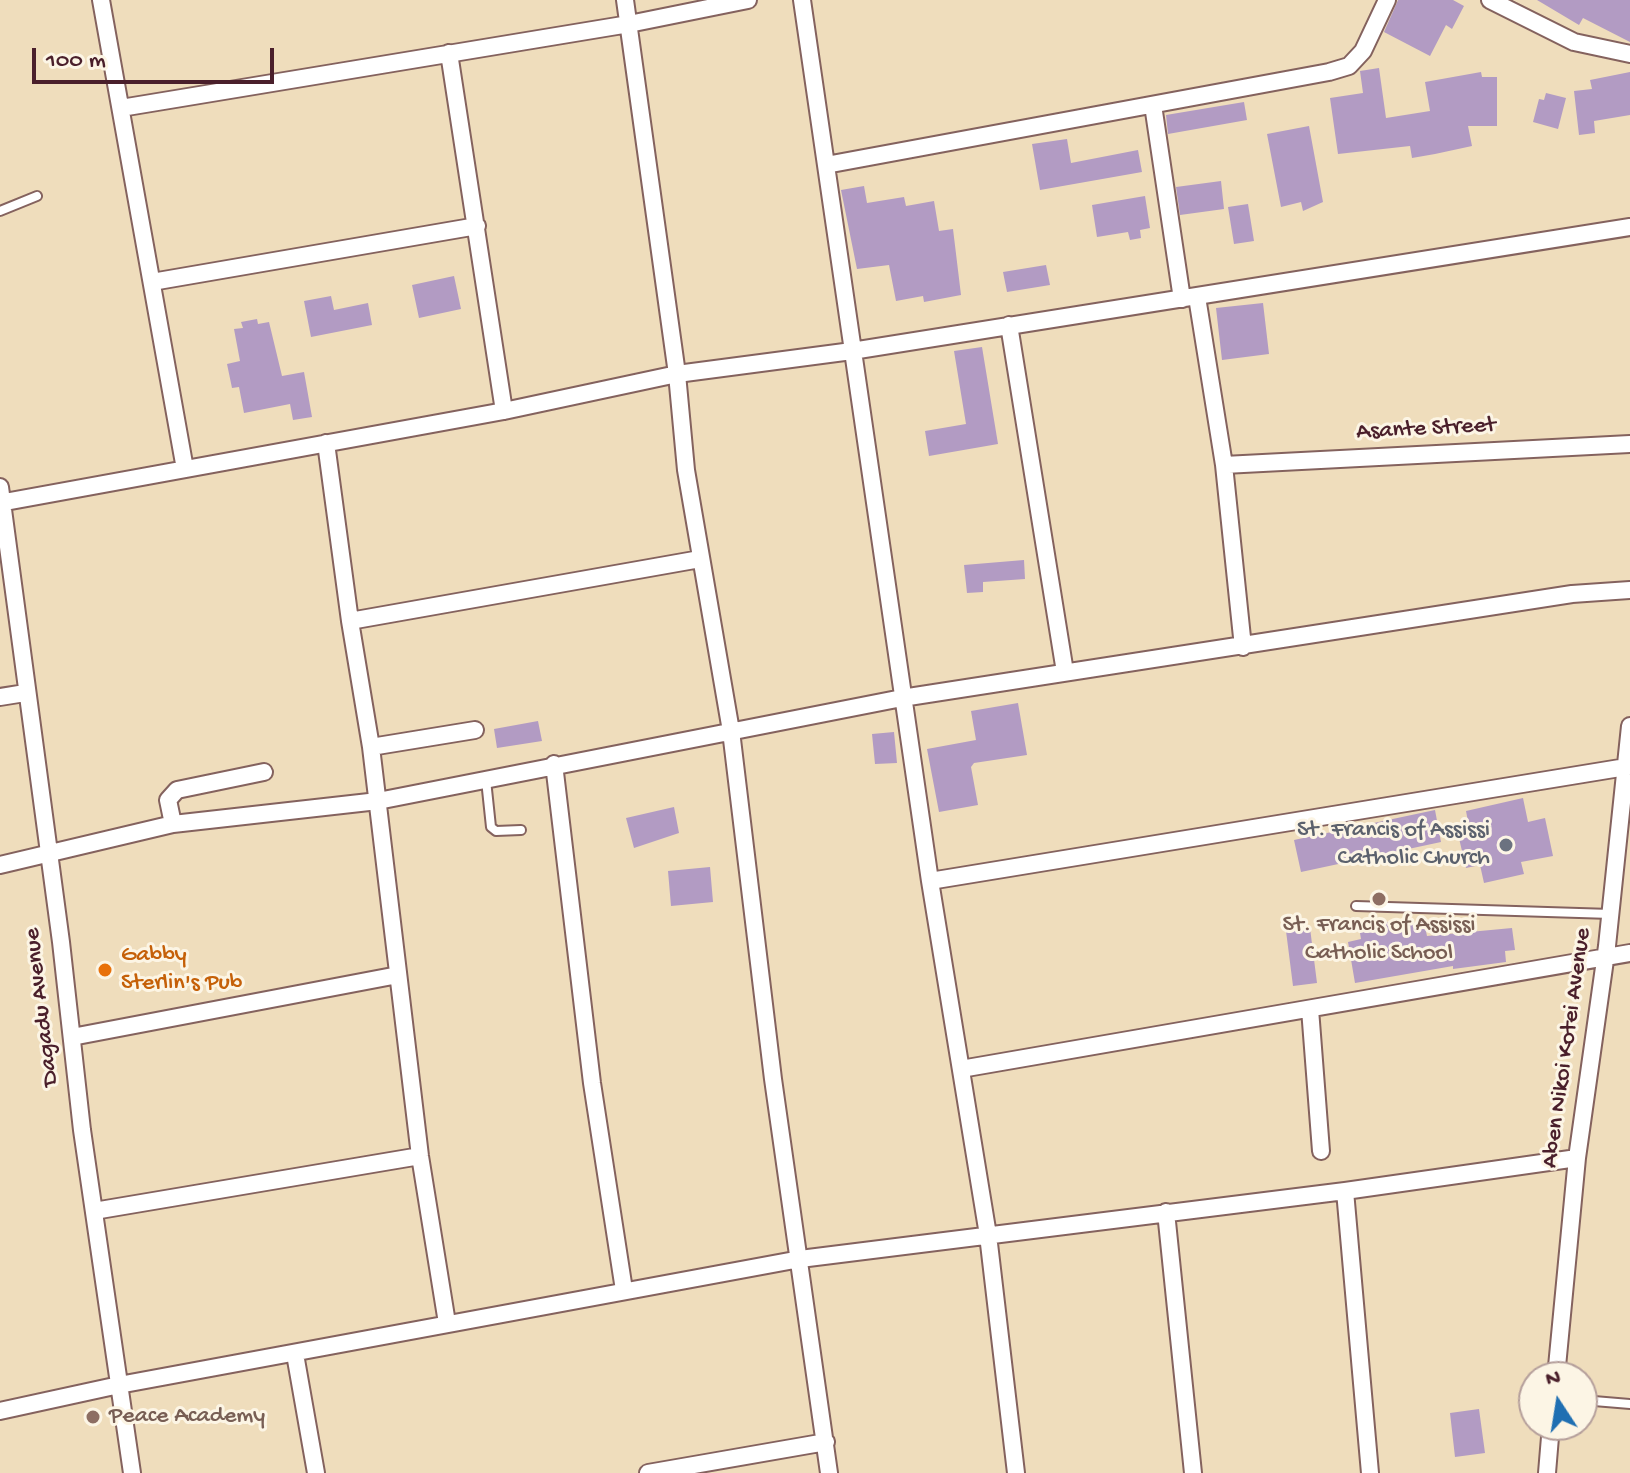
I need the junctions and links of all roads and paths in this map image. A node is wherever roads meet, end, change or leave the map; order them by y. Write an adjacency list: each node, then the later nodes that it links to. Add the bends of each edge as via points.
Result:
1 (101, 0): 11 (street)
2 (625, 0): 7 (street)
3 (748, 0): 7 (street)
4 (802, 0): 12 (street)
5 (1387, 0): 10 (street, via 1363,51 1349,66)
6 (1490, 0): 9 (street, via 1574,42)
7 (629, 24): 8 (street); 21 (street)
8 (449, 53): 11 (street); 15 (street)
9 (1630, 54)
10 (1153, 105): 12 (street); 18 (street)
11 (121, 108): 17 (street)
12 (826, 165): 20 (street)
13 (37, 196): 14 (lane)
14 (0, 211)
15 (477, 226): 17 (street); 22 (street)
16 (1630, 227): 18 (street)
17 (152, 282): 26 (street)
18 (1190, 298): 19 (street); 25 (street)
19 (1009, 325): 20 (street); 32 (street)
20 (852, 351): 21 (street); 35 (street)
21 (677, 374): 22 (street); 28 (street)
22 (504, 411): 23 (street)
23 (326, 443): 26 (street); 30 (street)
24 (1630, 444): 25 (street, Asante Street)
25 (1224, 465): 31 (street)
26 (185, 469): 27 (street)
27 (1, 497): 33 (street, Dagadu Avenue)
28 (700, 559): 30 (street); 38 (street)
29 (1630, 590): 31 (street, via 1572,594)
30 (350, 621): 39 (street)
31 (1243, 647): 32 (street)
32 (1065, 672): 35 (street)
33 (25, 693): 34 (street); 47 (street, Dagadu Avenue)
34 (0, 697)
35 (902, 698): 38 (street); 49 (street)
36 (1630, 726): 41 (street, Aben Nikoi Kotei Avenue)
37 (475, 730): 39 (street)
38 (731, 731): 40 (street); 65 (street)
39 (371, 747): 44 (street)
40 (554, 764): 43 (street); 66 (street, via 592,1083)
41 (1626, 767): 49 (street); 51 (street, Aben Nikoi Kotei Avenue)
42 (264, 772): 45 (street, via 177,790 168,800)
43 (486, 779): 44 (street); 46 (lane, via 491,827)
44 (378, 801): 45 (street); 54 (street)
45 (173, 824): 47 (street)
46 (521, 830)
47 (48, 855): 48 (street); 56 (street, Dagadu Avenue)
48 (0, 865)
49 (930, 881): 57 (street)
50 (1356, 906): 51 (lane)
51 (1611, 914): 53 (street, Aben Nikoi Kotei Avenue)
52 (1630, 953): 53 (street)
53 (1605, 959): 55 (street); 60 (street, Aben Nikoi Kotei Avenue)
54 (398, 975): 56 (street); 59 (street)
55 (1310, 1009): 57 (street); 58 (street)
56 (72, 1037): 62 (street, Dagadu Avenue)
57 (961, 1069): 64 (street)
58 (1321, 1151)
59 (420, 1156): 62 (street); 67 (street)
60 (1577, 1158): 61 (street); 69 (street, Aben Nikoi Kotei Avenue)
61 (1345, 1191): 63 (street); 82 (street)
62 (94, 1211): 70 (street, Dagadu Avenue)
63 (1166, 1212): 64 (street); 81 (street)
64 (988, 1235): 65 (street); 80 (street)
65 (800, 1259): 66 (street); 75 (street)
66 (624, 1290): 67 (street)
67 (447, 1323): 68 (street)
68 (295, 1354): 70 (street); 77 (street)
69 (1558, 1361)
70 (119, 1385): 73 (street); 76 (street, Dagadu Avenue)
71 (1598, 1401): 72 (lane)
72 (1630, 1404)
73 (0, 1411)
74 (1550, 1441): 83 (street)
75 (826, 1442): 78 (street); 79 (street)
76 (132, 1473)
77 (316, 1473)
78 (648, 1473)
79 (829, 1473)
80 (1016, 1473)
81 (1193, 1473)
82 (1370, 1473)
83 (1547, 1473)

